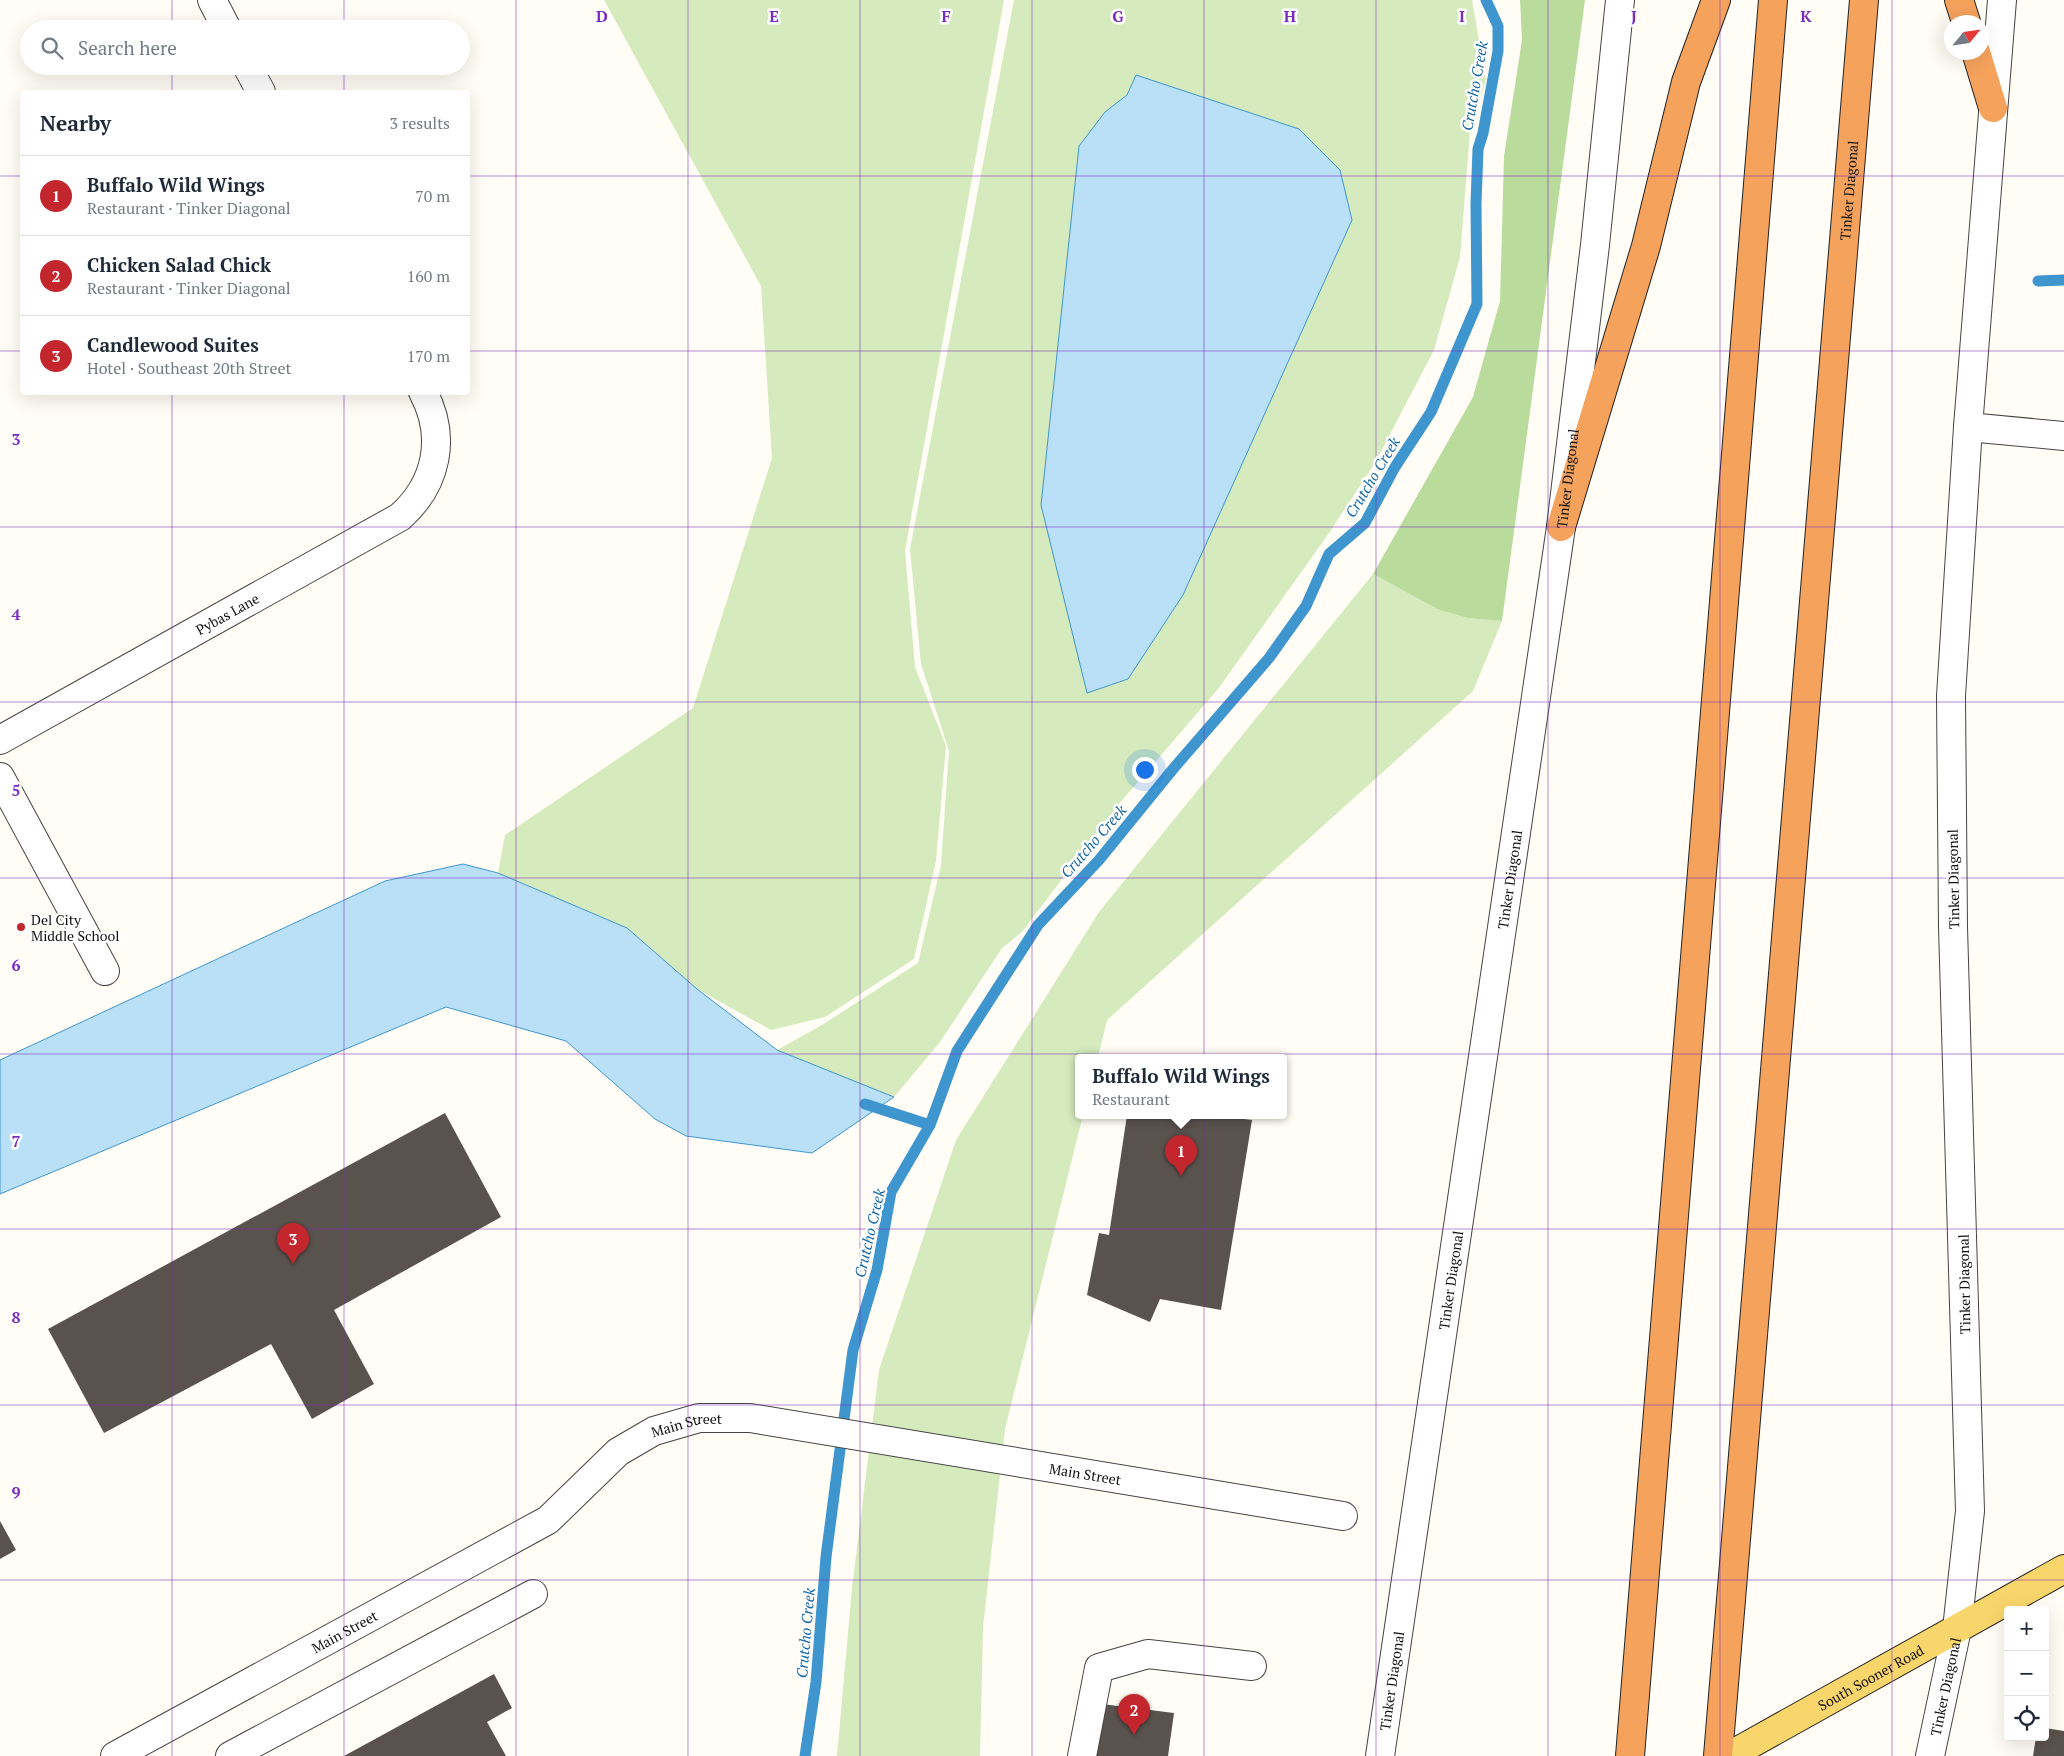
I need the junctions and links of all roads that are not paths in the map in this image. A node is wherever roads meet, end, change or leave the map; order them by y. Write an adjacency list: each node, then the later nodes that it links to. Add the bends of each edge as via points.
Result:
1 (212, 0): 9 (street)
2 (1620, 0): 17 (street, Tinker Diagonal)
3 (1716, 0): 17 (highway, via 1686,82 1646,246)
4 (1773, 0): 30 (highway)
5 (1864, 0): 31 (highway, Tinker Diagonal, via 1728,1635)
6 (1959, 0): 8 (highway)
7 (2002, 0): 13 (street, Tinker Diagonal)
8 (1964, 15)
9 (222, 20)
10 (1978, 60): 13 (highway)
11 (252, 75): 12 (street)
12 (261, 90)
13 (1993, 108): 15 (street, Tinker Diagonal)
14 (424, 395): 18 (street, Pybas Lane, via 436,439 434,467 415,504 400,517)
15 (1968, 428): 16 (street); 24 (street, Tinker Diagonal, via 1951,696 1953,926 1970,1511)
16 (2064, 436)
17 (1561, 527): 29 (street, Tinker Diagonal)
18 (0, 740)
19 (0, 777): 20 (street)
20 (105, 971)
21 (1343, 1516): 26 (street, Main Street, via 750,1418 699,1418 654,1431 618,1452 548,1520)
22 (2064, 1569): 24 (main road, South Sooner Road)
23 (533, 1594): 27 (street)
24 (1958, 1629): 31 (main road, South Sooner Road); 32 (street, Tinker Diagonal)
25 (1252, 1666): 28 (street, via 1148,1654 1099,1668)
26 (115, 1756)
27 (230, 1756)
28 (1082, 1756)
29 (1380, 1756)
30 (1630, 1756)
31 (1731, 1756)
32 (1930, 1756)

